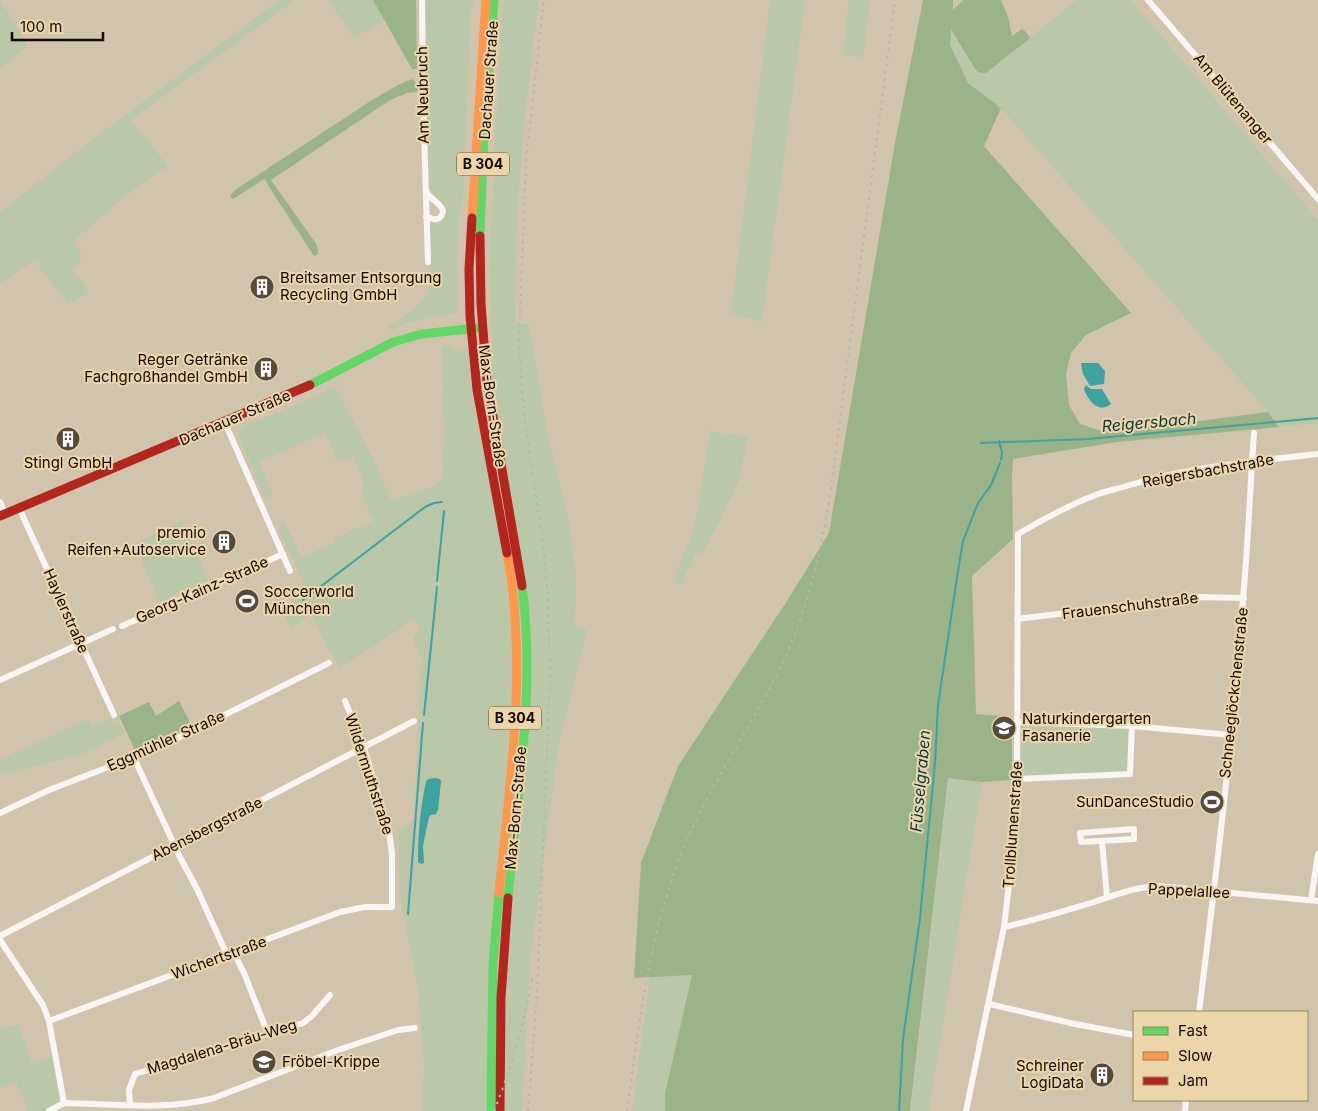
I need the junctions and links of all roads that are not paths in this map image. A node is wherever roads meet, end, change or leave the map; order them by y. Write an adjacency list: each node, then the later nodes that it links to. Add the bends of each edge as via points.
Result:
1 (422, 0): 5 (street, Am Neubruch)
2 (486, 0): 10 (main road, Dachauer Straße / B 304, via 469,269)
3 (494, 0): 9 (main road, Dachauer Straße / B 304, via 480,226)
4 (1148, 0): 6 (street, Am Blütenanger)
5 (426, 190): 7 (street, Am Neubruch); 7 (street, via 443,211 438,219)
6 (1318, 199)
7 (426, 216): 8 (street, Am Neubruch)
8 (428, 262)
9 (482, 328): 10 (main road, Dachauer Straße); 60 (main road, Max-Born-Straße / B 304, via 487,387 519,566 526,638 524,733 502,964)
10 (472, 329): 11 (main road, Dachauer Straße, via 422,334 392,342 297,392); 59 (main road, Max-Born-Straße / B 304, via 477,390 514,598 517,667 512,764 493,964)
11 (225, 423): 16 (main road, Dachauer Straße); 19 (street)
12 (1254, 433): 14 (street, Schneeglöckchenstraße)
13 (1318, 454): 14 (street, Reigersbachstraße)
14 (1252, 461): 18 (street, Reigersbachstraße, via 1170,474 1094,495); 21 (street, Schneeglöckchenstraße)
15 (0, 502): 17 (street)
16 (20, 508): 17 (main road, Dachauer Straße); 25 (street, Haylerstraße)
17 (2, 515)
18 (1018, 534): 22 (street, Trollblumenstraße)
19 (283, 554): 20 (street); 23 (street, Georg-Kainz-Straße)
20 (290, 570)
21 (1244, 598): 22 (street, Frauenschuhstraße, via 1196,597); 33 (street, Schneeglöckchenstraße)
22 (1017, 620): 31 (street, Trollblumenstraße)
23 (122, 626)
24 (113, 629): 25 (street)
25 (81, 644): 27 (street); 29 (street, Haylerstraße)
26 (329, 663): 35 (street, Eggmühler Straße)
27 (0, 680)
28 (345, 701): 34 (street, Wildermuthstraße)
29 (114, 715)
30 (414, 721): 34 (street, Abensbergstraße)
31 (1018, 722): 32 (street); 36 (street, Trollblumenstraße)
32 (1132, 726): 33 (street); 36 (street, via 1130,774)
33 (1231, 735): 41 (street, Schneeglöckchenstraße)
34 (364, 748): 39 (street, Abensbergstraße); 44 (street, Wildermuthstraße, via 389,831)
35 (134, 758): 37 (street, Eggmühler Straße, via 49,790); 39 (street)
36 (1017, 779): 45 (street, Trollblumenstraße)
37 (0, 813)
38 (1102, 841): 38 (street, via 1134,839 1134,829 1080,833 1081,842); 42 (street)
39 (174, 846): 46 (street, Abensbergstraße); 48 (street)
40 (1318, 854): 43 (street)
41 (1214, 891): 42 (street, Pappelallee, via 1148,886); 43 (street, Pappelallee); 51 (street, Schneeglöckchenstraße)
42 (1107, 897): 45 (street, Pappelallee)
43 (1314, 901)
44 (392, 907): 48 (street, Wichertstraße, via 365,907 340,912)
45 (1004, 927): 50 (street, Trollblumenstraße)
46 (0, 936)
47 (0, 940): 52 (street, via 43,1005)
48 (230, 954): 52 (street, Wichertstraße); 54 (street, via 250,987)
49 (330, 995): 54 (street, Magdalena-Bräu-Weg, via 303,1024)
50 (989, 1004): 55 (street); 61 (street, Trollblumenstraße)
51 (1199, 1011)
52 (49, 1021): 56 (street)
53 (415, 1028): 57 (street, via 398,1030 338,1050 205,1100 176,1105)
54 (268, 1034): 57 (street, Magdalena-Bräu-Weg, via 134,1074 129,1090)
55 (1133, 1035)
56 (64, 1103): 57 (street); 58 (street)
57 (130, 1105)
58 (49, 1111)
59 (491, 1111)
60 (500, 1111)
61 (966, 1111)

